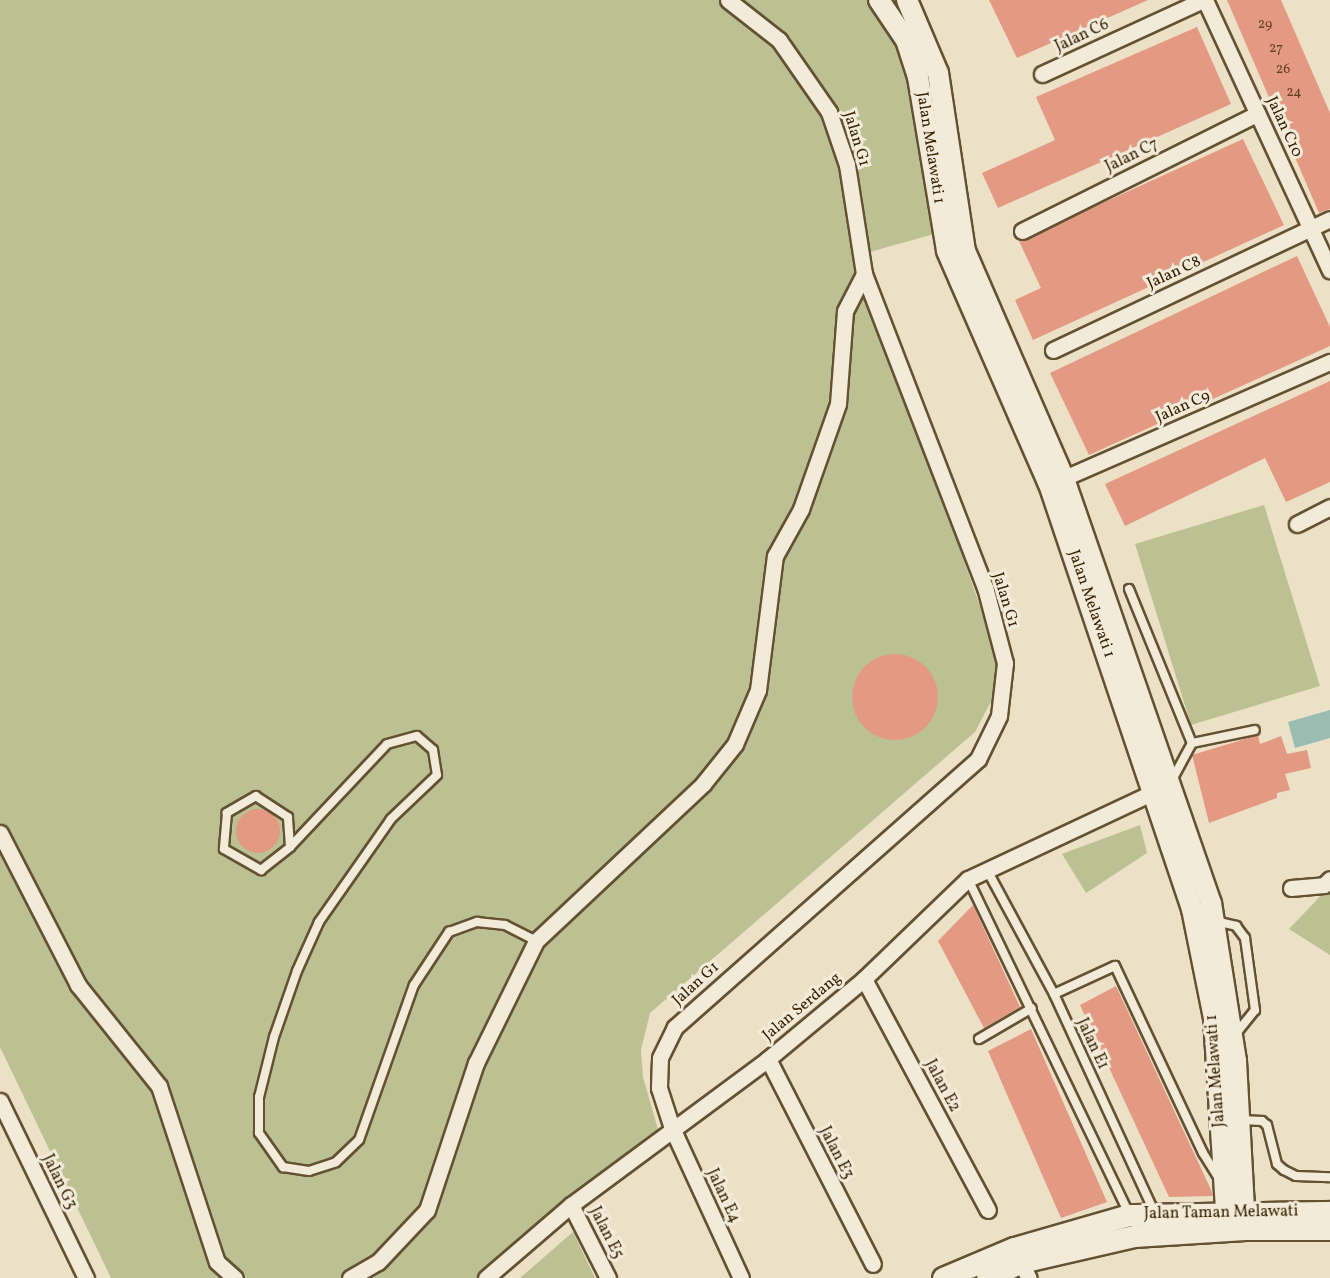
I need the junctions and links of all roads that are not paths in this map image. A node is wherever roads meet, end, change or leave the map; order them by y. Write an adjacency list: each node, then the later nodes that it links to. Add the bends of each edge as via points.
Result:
1 (728, 0): 11 (street, Jalan G1, via 779,40 829,112 848,165)
2 (879, 0): 14 (street, Jalan Melawati 1, via 906,40 918,77 947,251)
3 (907, 0): 14 (street, Jalan Melawati 1, via 938,73 965,251)
4 (1204, 0): 5 (street, Jalan C6); 6 (street, Jalan C10)
5 (1042, 74)
6 (1257, 114): 8 (street, Jalan C10); 9 (street, Jalan C7)
7 (1330, 219): 8 (street, Jalan C8)
8 (1311, 228): 10 (street, Jalan C10); 12 (street, Jalan C8)
9 (1022, 231)
10 (1330, 270)
11 (864, 274): 28 (street, via 845,310 835,414 801,509 775,556 758,690 751,712 735,744 703,784); 37 (street, Jalan G1, via 985,587 1005,663 999,716 978,759 675,1027 660,1058 659,1088)
12 (1053, 350)
13 (1330, 362): 14 (street, Jalan C9)
14 (1056, 481): 20 (street, Jalan Melawati 1)
15 (1330, 507): 16 (street)
16 (1297, 524)
17 (1129, 589): 19 (lane)
18 (1255, 730): 19 (lane)
19 (1192, 743): 20 (lane)
20 (1163, 788): 23 (street, Jalan Serdang); 27 (street, Jalan Melawati 1); 39 (street, Jalan Melawati 1, via 1214,1018)
21 (0, 833): 52 (street, via 78,985 159,1086 217,1262)
22 (290, 847): 22 (lane, via 261,870 224,849 227,813 256,796 288,817); 28 (lane, via 387,744 417,736 433,750 437,775 391,819 319,922 297,971 259,1097 259,1133 283,1167 309,1171 336,1162 359,1140 414,985 449,932 477,921 505,925)
23 (987, 870): 24 (street, Jalan Serdang); 30 (lane, Jalan E1)
24 (968, 879): 29 (street, Jalan Serdang); 31 (lane)
25 (1330, 879): 26 (street, via 1324,885)
26 (1291, 888)
27 (1214, 921): 32 (street, Jalan Melawati 1); 32 (lane, via 1236,926 1245,938 1255,1010)
28 (536, 941): 53 (street, via 476,1063 427,1210 378,1262)
29 (864, 979): 34 (street, Jalan Serdang); 41 (street, Jalan E2)
30 (1054, 994): 39 (lane, via 1115,966 1203,1153); 43 (lane, Jalan E1)
31 (1032, 1008): 33 (lane); 44 (lane)
32 (1232, 1038): 36 (street, Jalan Melawati 1)
33 (979, 1039)
34 (768, 1059): 37 (street, Jalan Serdang); 50 (street, Jalan E3)
35 (0, 1101): 51 (street, Jalan G3)
36 (1239, 1120): 38 (lane, via 1262,1121 1267,1125 1277,1164 1284,1170 1296,1176); 45 (street, Jalan Melawati 1)
37 (672, 1128): 40 (street, Jalan Serdang); 56 (street, Jalan E4)
38 (1330, 1177)
39 (1224, 1185): 45 (street, Jalan Melawati 1)
40 (571, 1205): 54 (street, Jalan Serdang); 55 (street, Jalan E5)
41 (988, 1210)
42 (1330, 1212): 45 (main road, Jalan Taman Melawati)
43 (1155, 1213): 44 (main road, Jalan Taman Melawati); 45 (main road, Jalan Taman Melawati); 47 (lane, Jalan E1)
44 (1129, 1215): 48 (lane); 49 (main road, Jalan Taman Melawati)
45 (1235, 1221): 46 (main road, Jalan Taman Melawati); 47 (main road, Jalan Taman Melawati)
46 (1330, 1229)
47 (1157, 1234): 48 (main road, Jalan Taman Melawati)
48 (1134, 1236): 49 (main road, Jalan Taman Melawati)
49 (1021, 1262): 57 (main road, Jalan Taman Melawati); 58 (main road, Jalan Taman Melawati)
50 (873, 1264)
51 (86, 1278)
52 (235, 1278)
53 (350, 1278)
54 (486, 1278)
55 (608, 1278)
56 (741, 1278)
57 (943, 1278)
58 (987, 1278)

